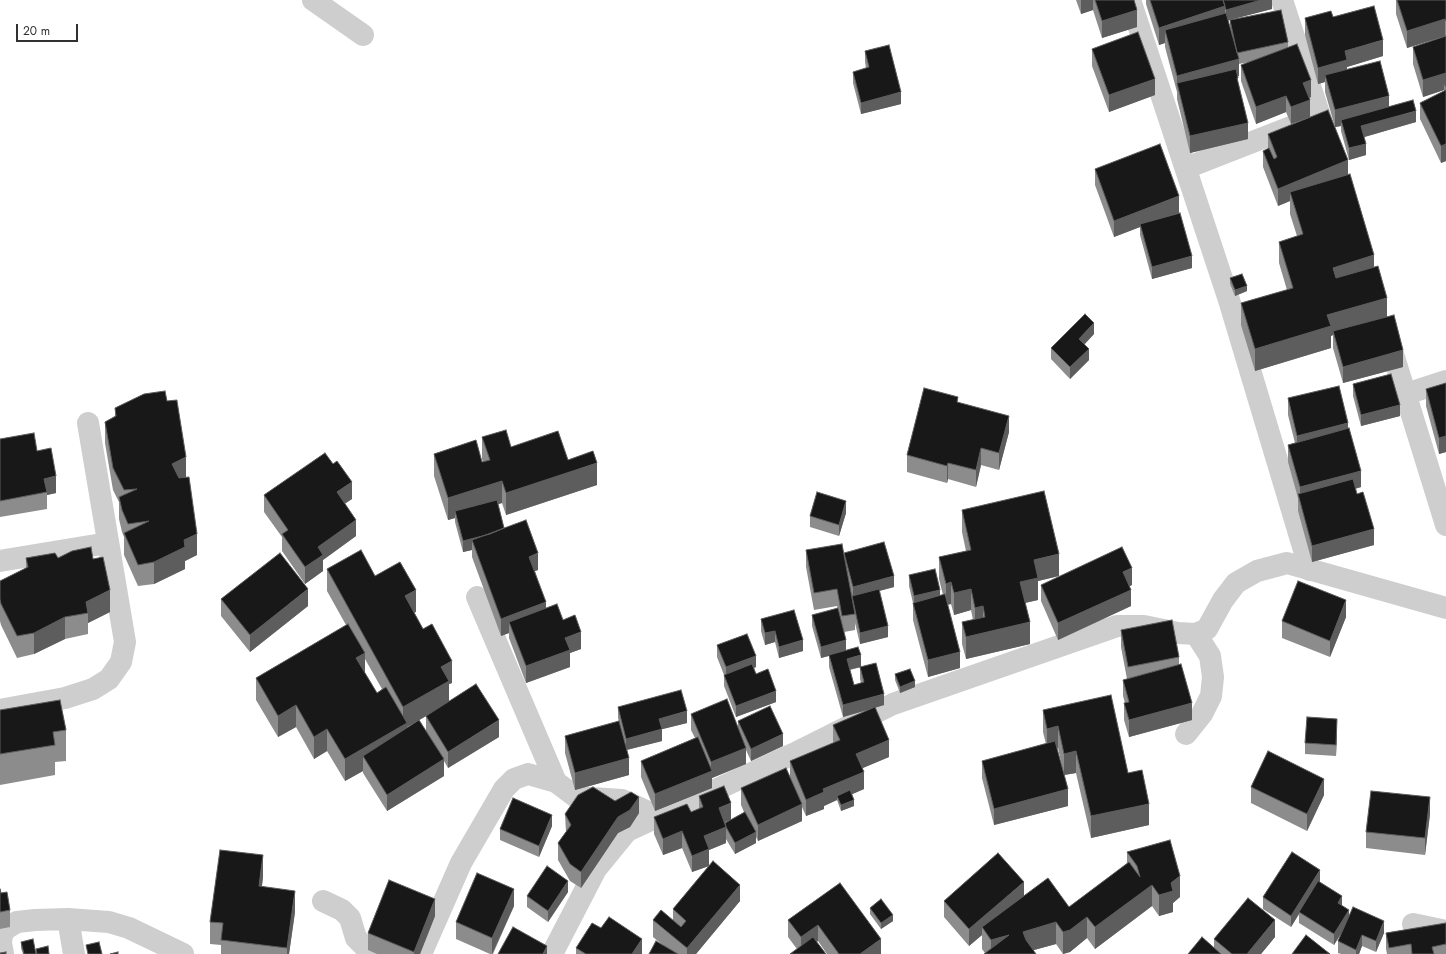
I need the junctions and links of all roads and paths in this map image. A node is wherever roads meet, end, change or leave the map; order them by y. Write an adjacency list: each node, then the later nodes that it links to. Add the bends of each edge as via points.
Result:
1 (313, 0): 4 (street)
2 (1130, 0): 7 (street)
3 (1282, 0): 5 (street)
4 (363, 35)
5 (1320, 116): 6 (street); 7 (street)
6 (1334, 161)
7 (1186, 168): 15 (street, via 1229,300)
8 (1382, 319): 10 (street)
9 (1446, 381): 10 (street)
10 (1406, 394): 12 (street)
11 (88, 423): 13 (street)
12 (1446, 525)
13 (108, 543): 14 (street); 19 (street, via 125,642 121,662 109,679 93,688 65,698)
14 (0, 561)
15 (1310, 570): 17 (street); 18 (street, via 1287,563 1257,571 1236,583 1207,629)
16 (477, 597): 21 (street)
17 (1446, 608)
18 (1196, 634): 20 (street, via 1210,656 1213,677 1211,696 1202,714); 22 (street, via 1144,626 1117,626 893,704)
19 (0, 710)
20 (1186, 734)
21 (556, 782): 22 (street, via 576,797 622,800); 32 (street, via 528,774 514,778 504,789 461,863)
22 (658, 817): 33 (street, via 627,831 596,869)
23 (323, 901): 31 (street, via 342,910 350,918 356,938 366,948)
24 (68, 919): 27 (street, via 109,922 129,928); 28 (street, via 17,922 2,934); 29 (street)
25 (1413, 924): 26 (street)
26 (1446, 931)
27 (154, 946): 30 (street)
28 (3, 954)
29 (74, 954)
30 (184, 954)
31 (379, 954)
32 (421, 954)
33 (552, 954)

